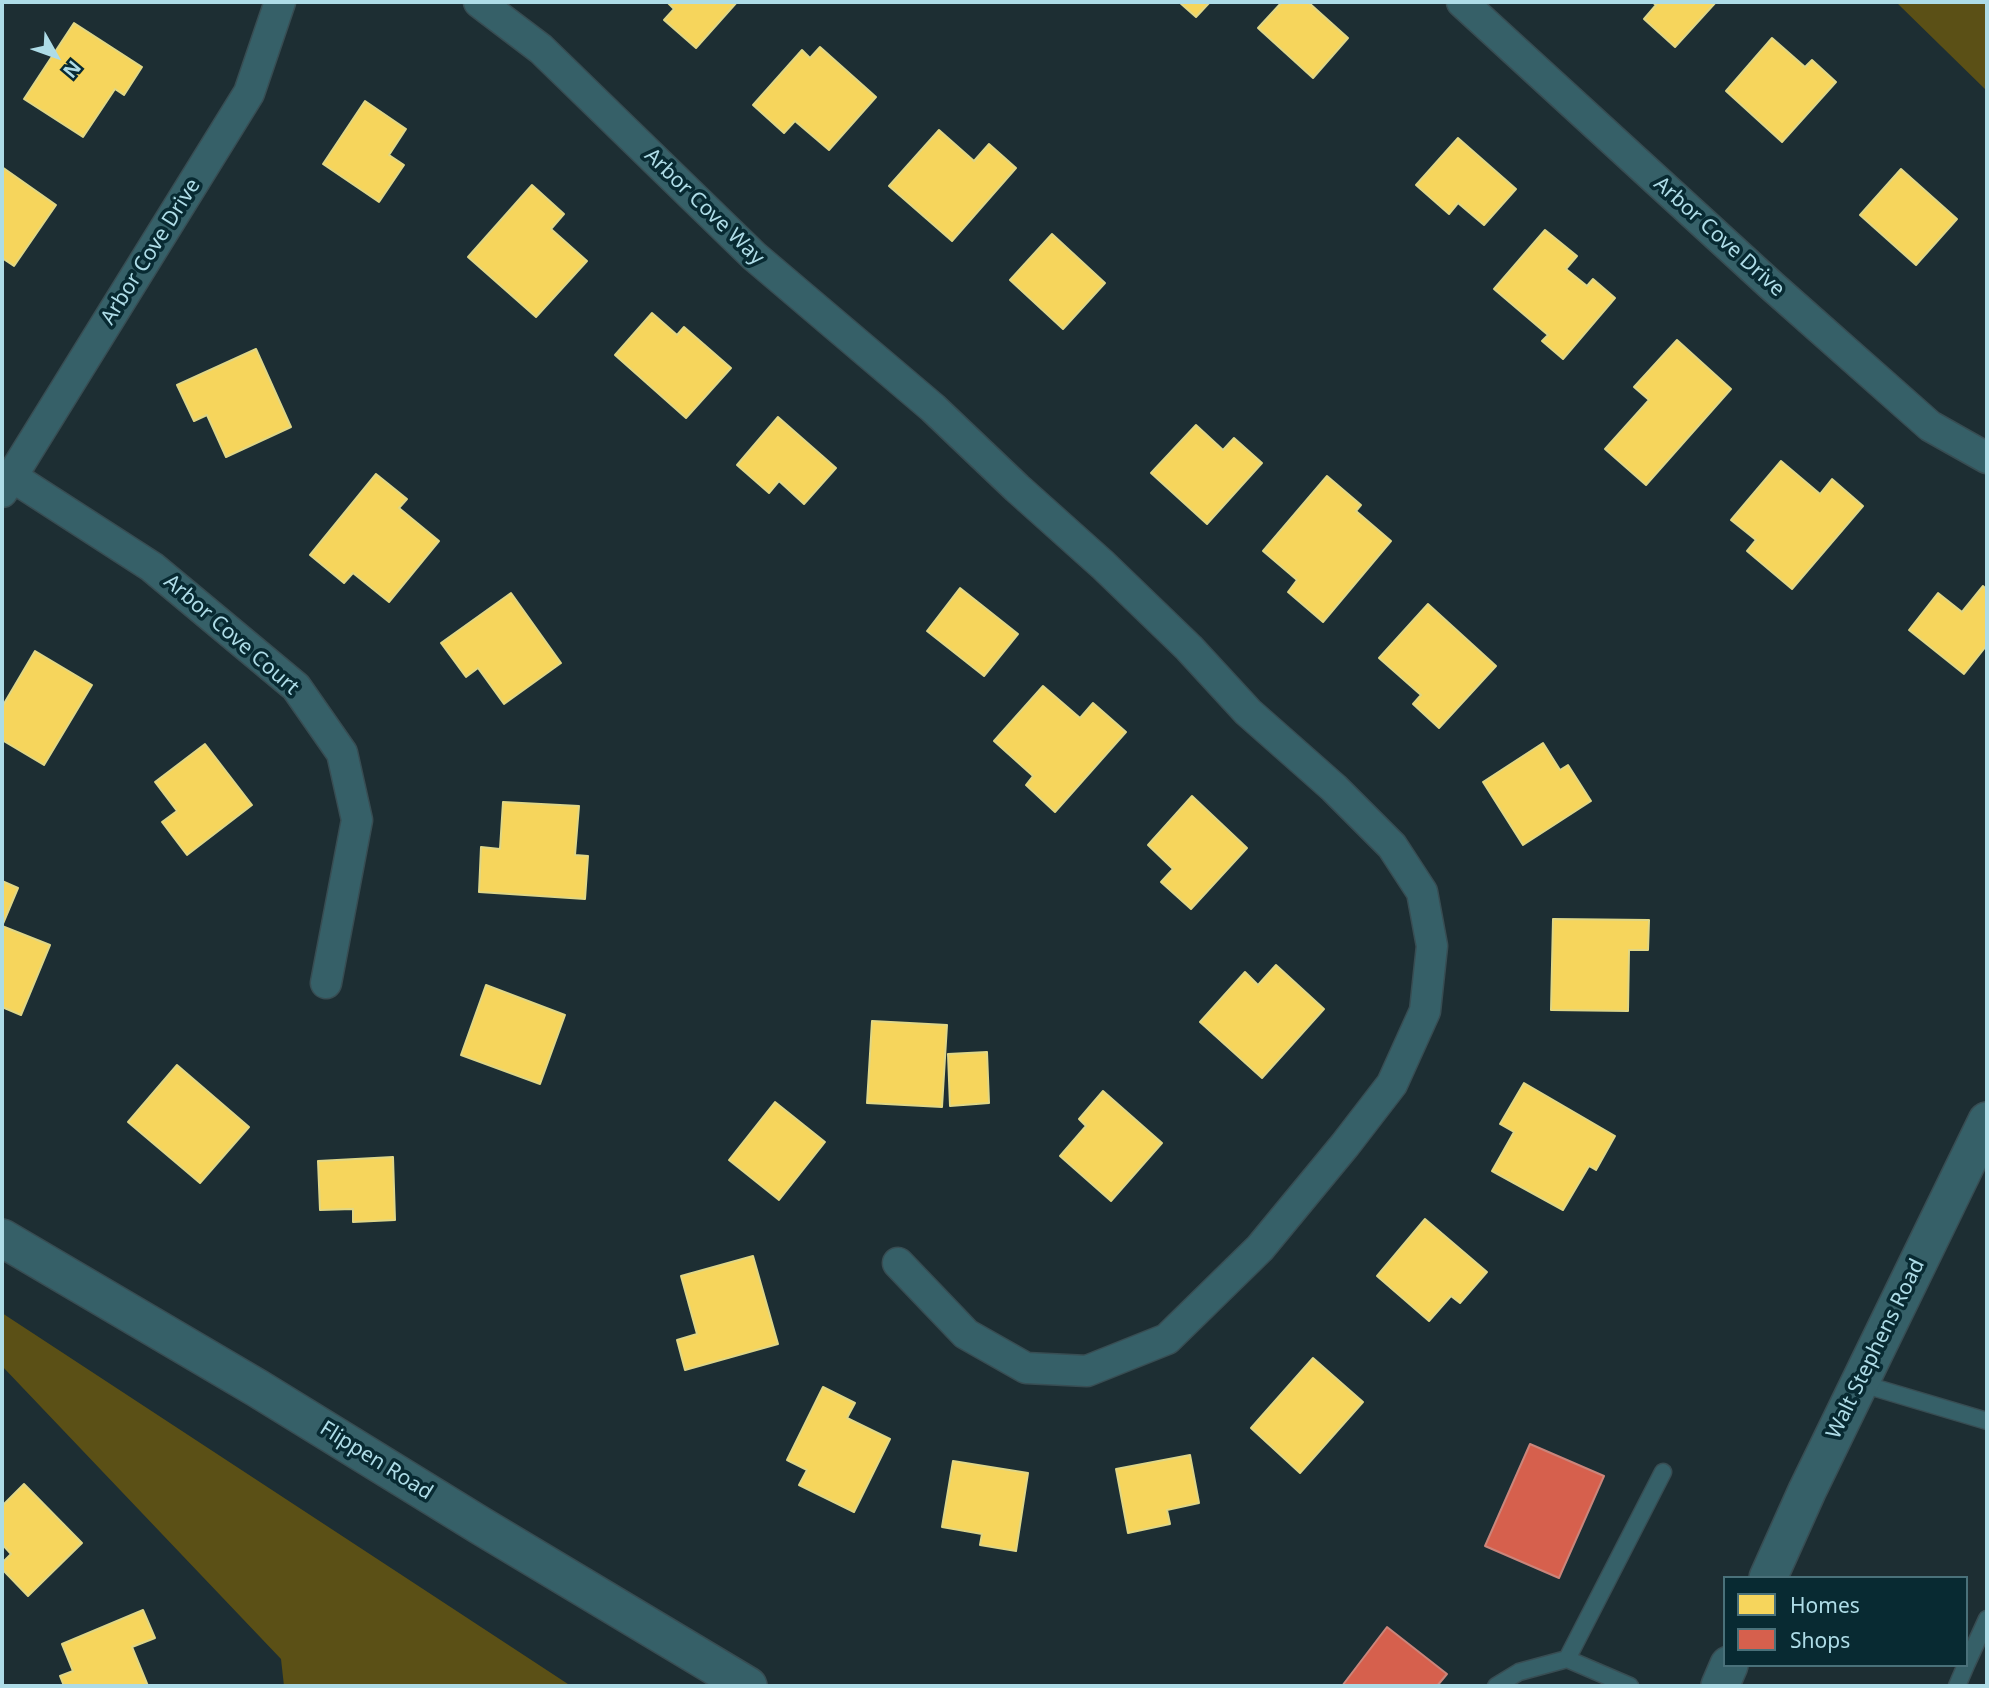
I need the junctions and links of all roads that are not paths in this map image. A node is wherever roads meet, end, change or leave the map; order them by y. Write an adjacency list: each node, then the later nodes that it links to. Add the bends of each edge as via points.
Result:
1 (280, 2): 5 (street, Arbor Cove Drive, via 249,93)
2 (479, 2): 9 (street, Arbor Cove Way, via 541,49 754,256 933,408 1102,565 1248,712 1391,846 1422,892 1432,946 1425,1011 1392,1084 1260,1248 1167,1339 1087,1371 1026,1368 966,1334)
3 (1462, 2): 4 (street, Arbor Cove Drive, via 1930,426)
4 (1987, 458)
5 (7, 484): 6 (street, Arbor Cove Court, via 152,567 296,687 342,753 357,820)
6 (326, 983)
7 (1987, 1121): 10 (street, Walt Stephens Road)
8 (2, 1238): 20 (street, Flippen Road)
9 (898, 1263)
10 (1860, 1383): 11 (lane); 13 (street, Walt Stephens Road)
11 (1987, 1421)
12 (1663, 1472): 15 (lane)
13 (1769, 1576)
14 (1987, 1619): 16 (lane)
15 (1567, 1659): 19 (lane); 21 (lane, via 1519,1672)
16 (1968, 1661)
17 (1728, 1667): 23 (street)
18 (1965, 1667): 24 (lane)
19 (1596, 1680): 22 (lane)
20 (748, 1686)
21 (1496, 1686)
22 (1630, 1686)
23 (1720, 1686)
24 (1957, 1686)

